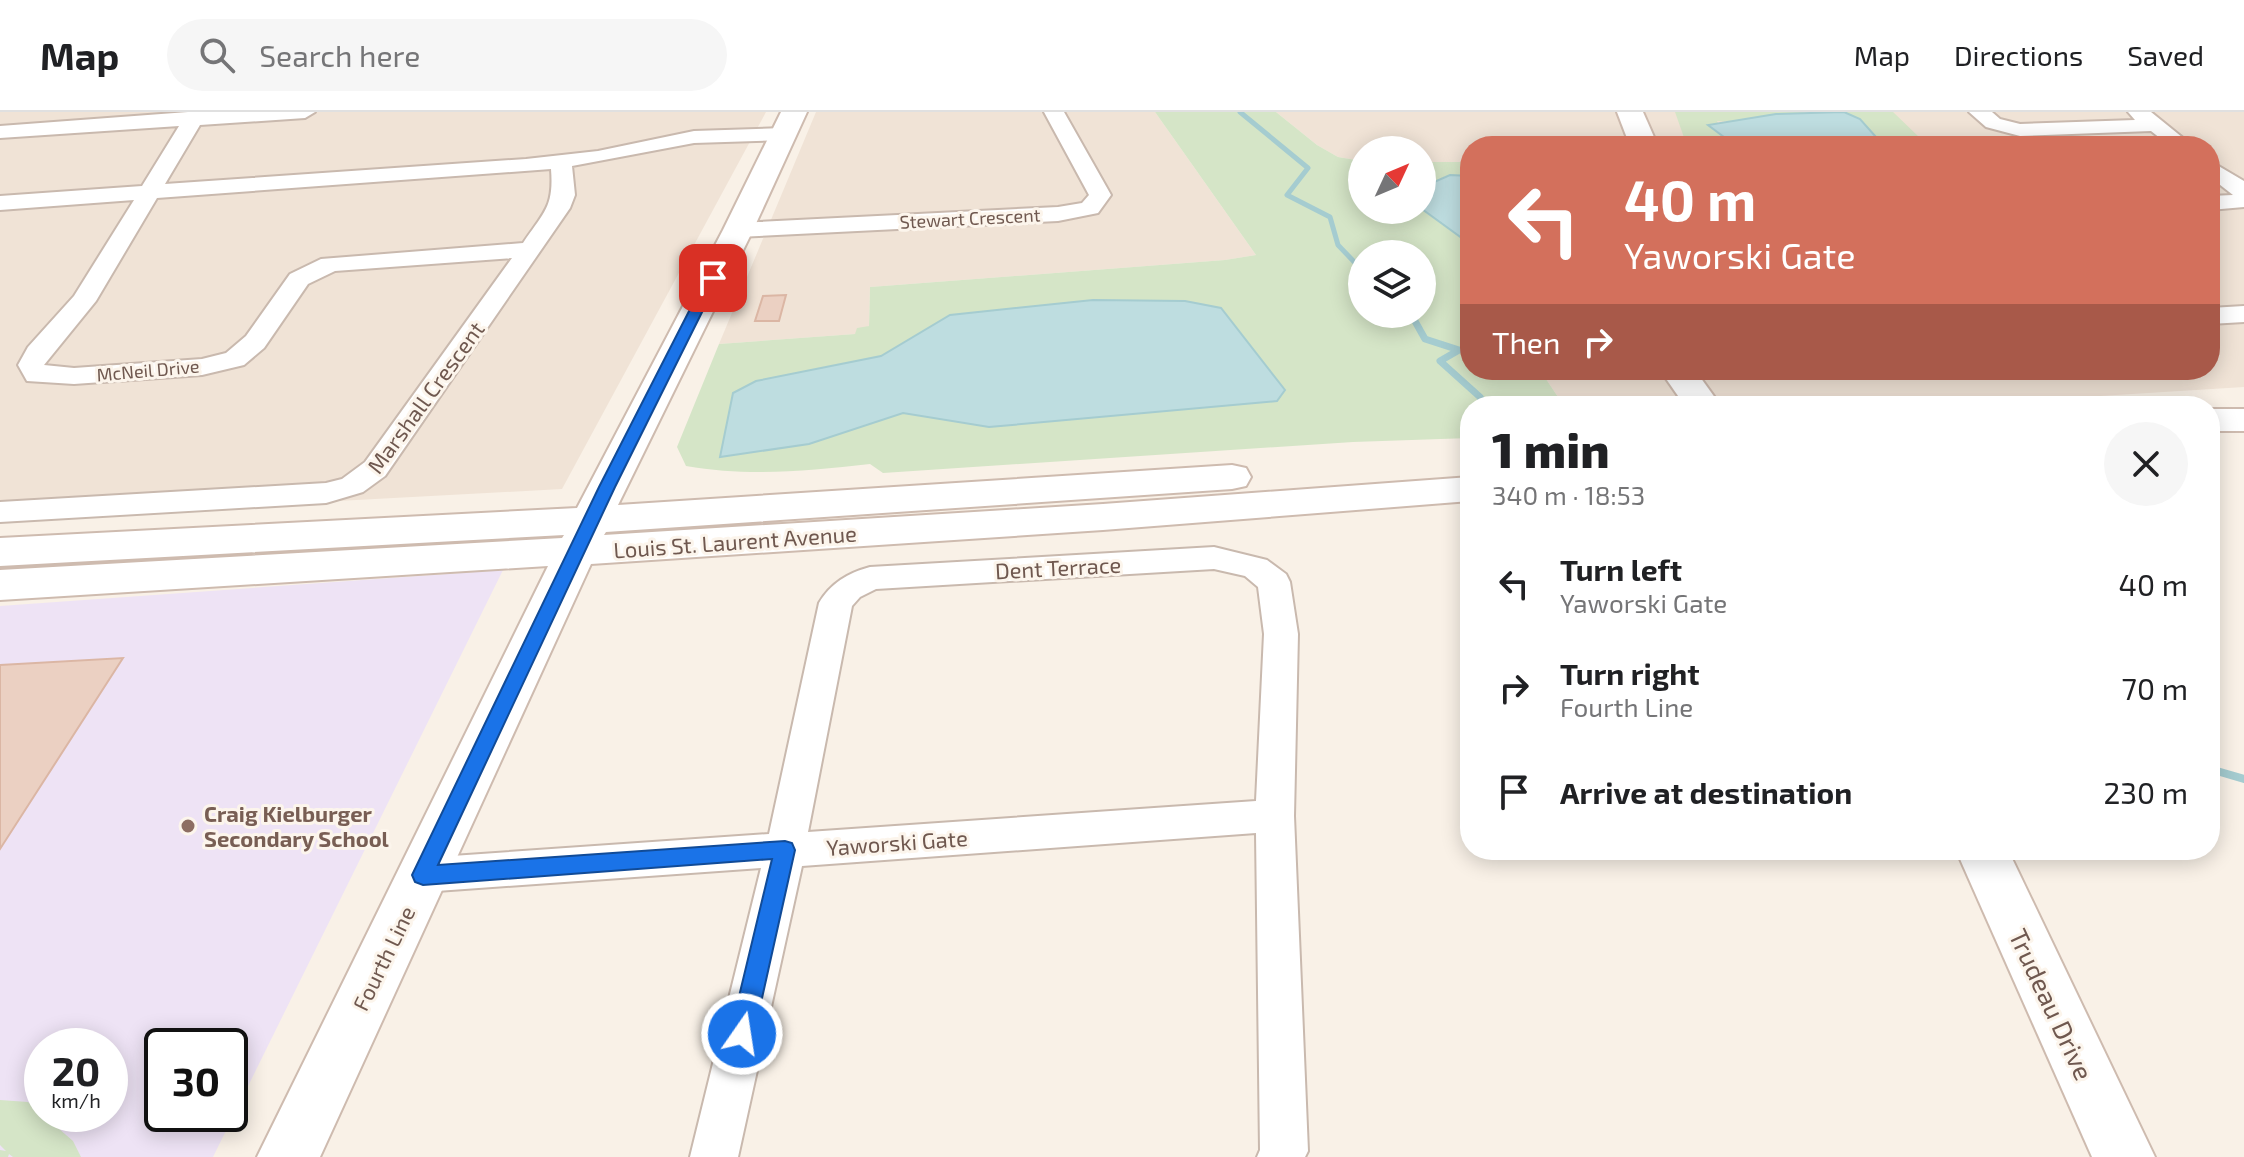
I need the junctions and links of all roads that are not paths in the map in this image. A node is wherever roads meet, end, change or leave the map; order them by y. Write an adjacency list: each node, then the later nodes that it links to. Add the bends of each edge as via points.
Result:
1 (29, 112): 9 (street)
2 (305, 112): 6 (street)
3 (1054, 112): 18 (street, Stewart Crescent, via 1100,195 1090,208)
4 (1630, 112): 10 (main road)
5 (1979, 112): 7 (street, via 1993,123 2020,130)
6 (196, 116): 9 (street); 14 (street, McNeil Drive)
7 (2146, 118): 11 (street)
8 (789, 123): 12 (street); 18 (main road, Fourth Line)
9 (7, 131)
10 (1640, 136)
11 (2170, 136)
12 (561, 162): 14 (street); 19 (street, Marshall Crescent, via 562,202)
13 (2220, 174): 15 (street)
14 (150, 190): 17 (street); 19 (street, McNeil Drive, via 83,301 37,353 31,365 37,375 202,367 235,359 255,342 299,279 330,264)
15 (2244, 196): 16 (street, via 2243,201)
16 (2220, 202)
17 (0, 203)
18 (738, 230): 27 (main road, Fourth Line)
19 (531, 249): 26 (street, Marshall Crescent, via 375,469 349,489)
20 (2244, 314): 21 (street)
21 (2220, 315)
22 (2220, 420): 23 (main road)
23 (2244, 420)
24 (1460, 463): 27 (main road, Louis St. Laurent Avenue)
25 (1460, 490): 27 (main road, Louis St. Laurent Avenue, via 1250,507)
26 (0, 512)
27 (586, 536): 28 (main road, Louis St. Laurent Avenue); 29 (main road, Louis St. Laurent Avenue); 33 (main road, Fourth Line)
28 (0, 552)
29 (0, 585)
30 (1275, 816): 31 (street, Yaworski Gate); 31 (street, Dent Terrace, via 1281,634 1274,582 1256,568 1214,558 870,578 848,589 836,603); 36 (street, Dent Terrace)
31 (785, 850): 33 (street, Yaworski Gate); 35 (street, Dent Terrace)
32 (1987, 860): 37 (main road, Trudeau Drive)
33 (423, 875): 34 (main road, Fourth Line)
34 (288, 1157)
35 (714, 1157)
36 (1281, 1157)
37 (2124, 1157)

